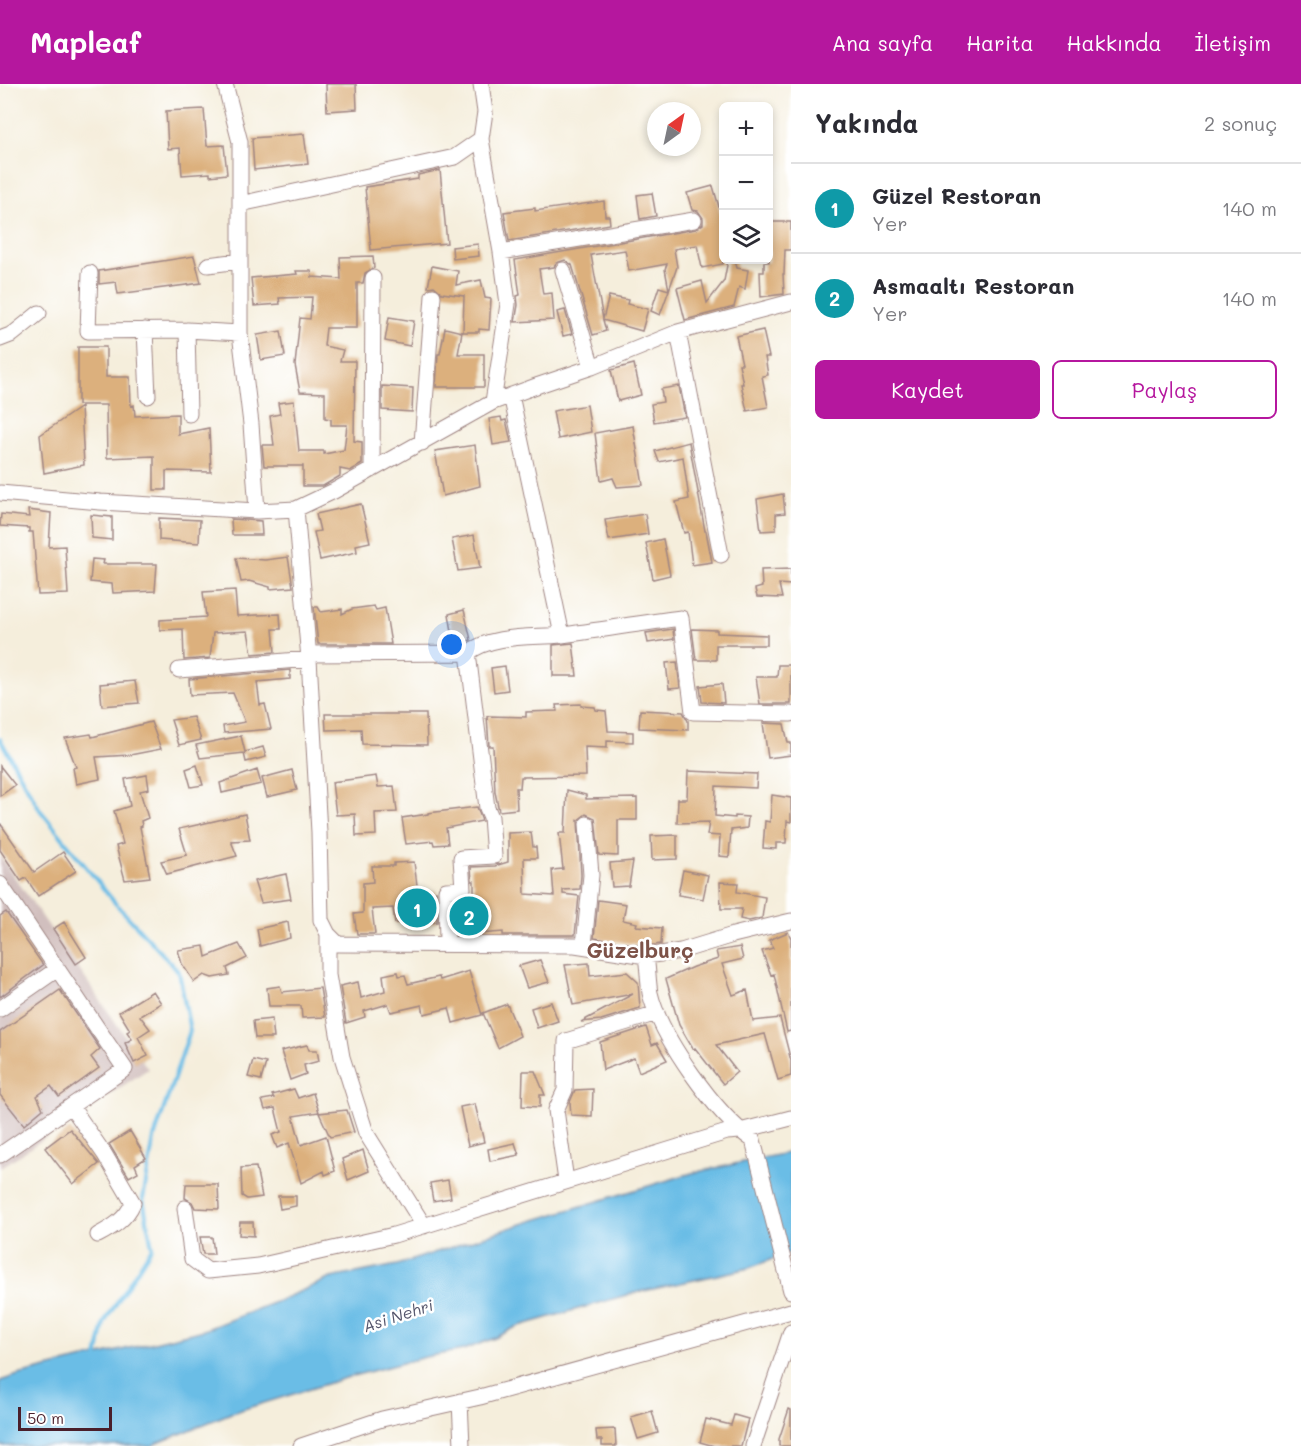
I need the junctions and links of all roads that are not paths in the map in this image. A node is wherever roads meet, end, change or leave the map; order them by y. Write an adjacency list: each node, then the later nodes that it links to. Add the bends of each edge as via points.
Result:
1 (225, 84): 4 (street, via 240,142)
2 (482, 84): 3 (street, via 485,112)
3 (481, 139): 4 (street, via 455,157); 6 (street)
4 (240, 204): 7 (street)
5 (694, 220): 6 (street)
6 (501, 252): 23 (street, via 508,304)
7 (239, 261): 8 (street); 18 (street)
8 (208, 265)
9 (562, 270): 20 (street)
10 (90, 273): 15 (street, via 88,331)
11 (373, 278): 26 (street)
12 (433, 296): 25 (street)
13 (791, 302): 17 (street)
14 (39, 313): 19 (street, via 13,334)
15 (145, 330): 16 (street); 22 (street)
16 (187, 330): 18 (street); 24 (street)
17 (678, 332): 20 (street); 30 (street)
18 (240, 333): 29 (street)
19 (0, 339)
20 (592, 368): 21 (street)
21 (511, 395): 23 (street); 31 (street)
22 (147, 396)
23 (493, 402): 25 (street)
24 (189, 414)
25 (422, 442): 26 (street)
26 (372, 470): 28 (street)
27 (0, 493): 29 (street)
28 (296, 509): 29 (street); 33 (street)
29 (257, 511)
30 (721, 555)
31 (562, 635): 32 (street, via 495,641); 35 (street, via 681,618 693,712)
32 (468, 653): 33 (street); 40 (street, via 494,856 461,858 463,890 446,890)
33 (308, 656): 34 (street); 39 (street, via 321,920)
34 (179, 670)
35 (791, 714)
36 (587, 824): 41 (street, via 591,875)
37 (3, 894): 43 (street)
38 (791, 921): 42 (street, via 681,951)
39 (328, 934): 40 (street, via 338,944); 52 (street, via 328,975 342,1057 366,1133)
40 (447, 943): 41 (street)
41 (584, 945): 42 (street)
42 (646, 956): 45 (street, via 650,993)
43 (56, 970): 44 (street); 46 (street, via 124,1069)
44 (0, 1009)
45 (657, 1012): 48 (street, via 692,1072 716,1105); 50 (street, via 566,1041 565,1089 556,1110)
46 (71, 1106): 49 (street); 53 (street, via 133,1203 129,1213 114,1227)
47 (791, 1118): 48 (street)
48 (746, 1135): 50 (street, via 727,1132); 54 (street)
49 (0, 1155)
50 (566, 1181): 52 (street)
51 (186, 1208): 52 (street, via 192,1259 207,1271 258,1266)
52 (424, 1226)
53 (98, 1235)
54 (791, 1291)
55 (791, 1311): 58 (street)
56 (791, 1332): 57 (street)
57 (784, 1377): 63 (street)
58 (460, 1401): 59 (street); 62 (street)
59 (347, 1431): 60 (street); 61 (street)
60 (301, 1446)
61 (338, 1446)
62 (462, 1446)
63 (753, 1446)

